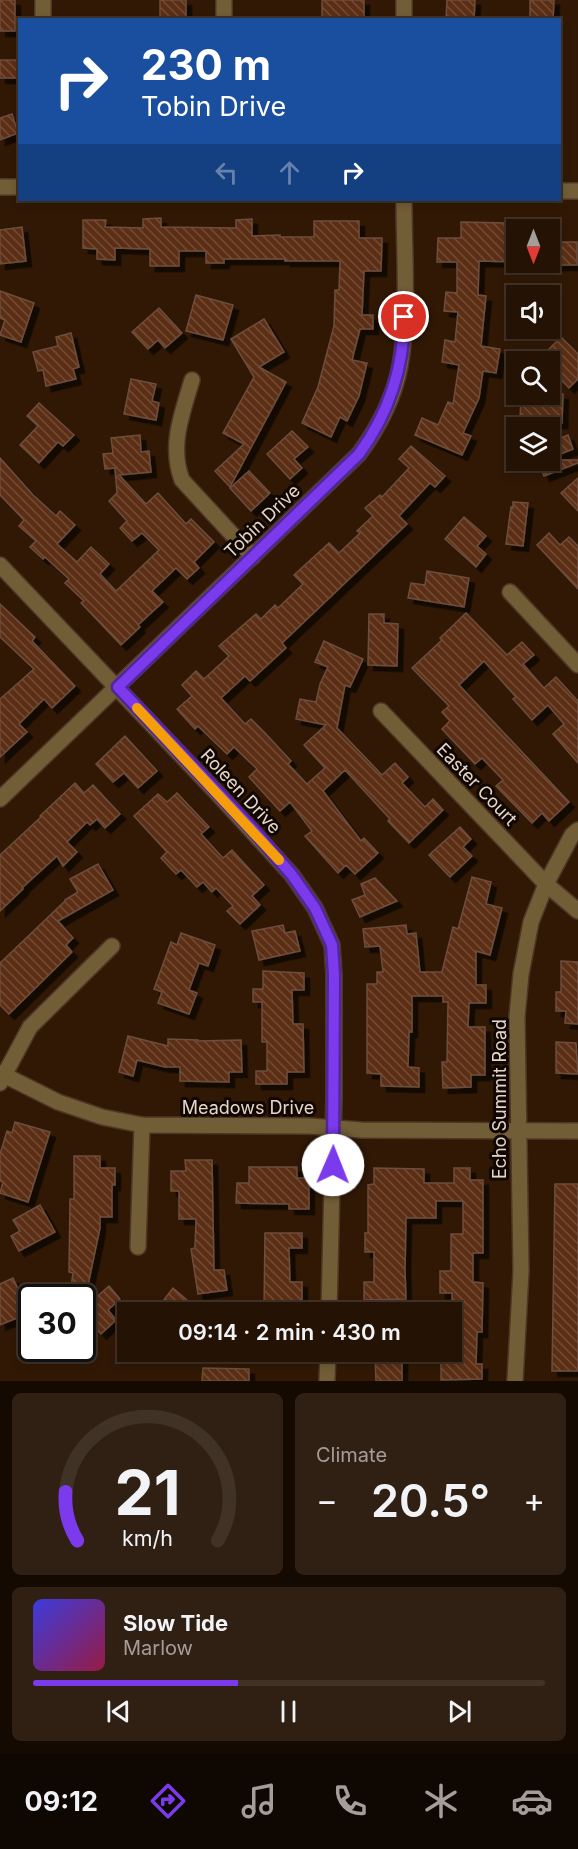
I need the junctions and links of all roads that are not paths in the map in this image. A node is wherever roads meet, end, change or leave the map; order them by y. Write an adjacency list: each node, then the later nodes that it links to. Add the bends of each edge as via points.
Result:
1 (43, 0): 4 (street)
2 (224, 0): 5 (street)
3 (404, 0): 6 (street)
4 (43, 18)
5 (224, 18)
6 (404, 18)
7 (0, 187): 8 (street)
8 (18, 187)
9 (561, 191): 10 (street)
10 (578, 191)
11 (404, 201): 13 (street, Tobin Drive, via 404,334 400,368 386,410 359,454)
12 (192, 380): 13 (street, via 176,433 177,466 182,480)
13 (253, 557): 17 (street, Tobin Drive)
14 (0, 565): 17 (street, Roleen Drive)
15 (510, 592): 16 (street)
16 (578, 665)
17 (118, 687): 19 (street, Tobin Drive); 26 (street, Roleen Drive, via 254,831 315,908 332,945)
18 (381, 711): 21 (street, Easter Court)
19 (0, 799)
20 (578, 830): 21 (street, Echo Summit Road)
21 (546, 884): 22 (street, Easter Court); 27 (street, Echo Summit Road, via 531,922 521,974 517,1017)
22 (578, 911)
23 (112, 946): 24 (street, via 30,1027)
24 (1, 1077): 25 (street, Meadows Drive, via 102,1117)
25 (142, 1125): 26 (street, Meadows Drive); 29 (street)
26 (334, 1128): 27 (street, Meadows Drive); 30 (street, Roleen Drive)
27 (518, 1131): 28 (street, Meadows Drive); 33 (street, Echo Summit Road, via 521,1270)
28 (578, 1131)
29 (138, 1247)
30 (329, 1302)
31 (328, 1362): 32 (street)
32 (327, 1381)
33 (515, 1381)

